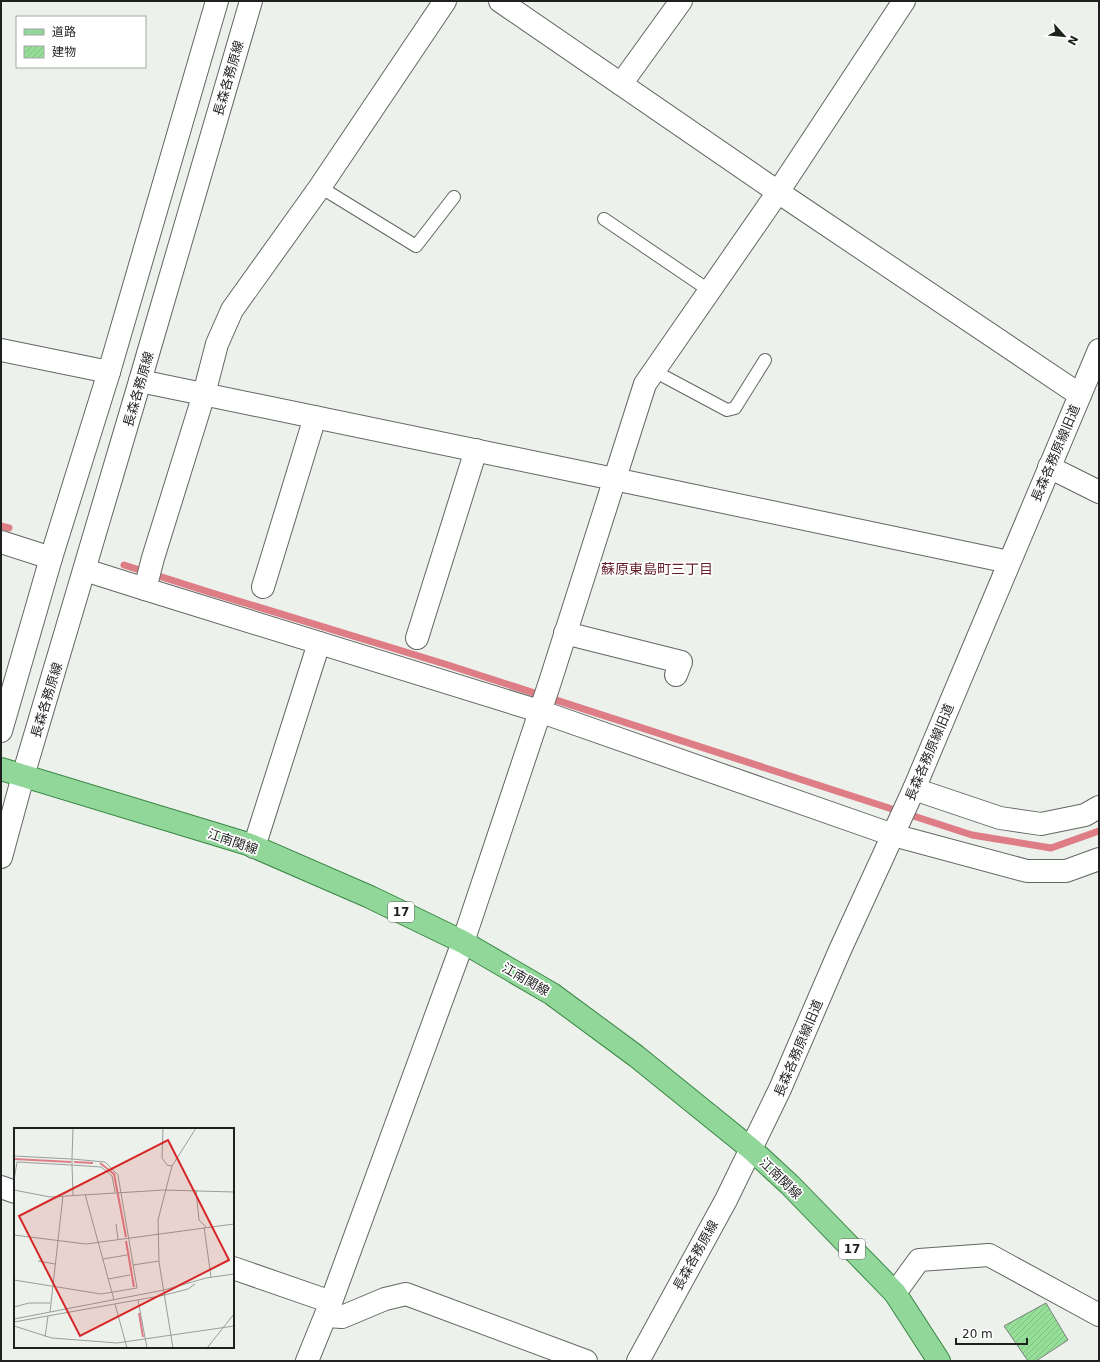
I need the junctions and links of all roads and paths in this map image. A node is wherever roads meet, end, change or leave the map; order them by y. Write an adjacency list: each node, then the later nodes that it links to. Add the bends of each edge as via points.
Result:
1 (217, 1): 17 (street)
2 (251, 1): 18 (street, 長森各務原線)
3 (445, 1): 8 (street)
4 (500, 1): 7 (street)
5 (681, 1): 7 (street)
6 (904, 1): 9 (street)
7 (621, 84): 9 (street)
8 (320, 187): 10 (lane, via 416,246); 19 (street, via 232,310 218,344)
9 (778, 192): 12 (street); 20 (street)
10 (454, 197)
11 (604, 219): 12 (lane)
12 (710, 291): 16 (street)
13 (1, 350): 17 (street)
14 (1099, 350): 20 (street, 長森各務原線旧道)
15 (765, 360): 16 (lane, via 735,408 728,410)
16 (654, 371): 24 (street, via 645,384)
17 (109, 372): 27 (street)
18 (140, 382): 19 (street); 29 (street, 長森各務原線)
19 (204, 394): 21 (street); 30 (street)
20 (1080, 395): 23 (street, 長森各務原線旧道)
21 (315, 417): 22 (street); 31 (street)
22 (476, 450): 24 (street); 33 (street)
23 (1050, 467): 25 (street); 28 (street, 長森各務原線旧道)
24 (614, 478): 28 (street); 32 (street)
25 (1099, 492)
26 (1, 542): 27 (street)
27 (51, 558): 37 (street)
28 (1009, 562): 40 (street, 長森各務原線旧道)
29 (85, 570): 30 (street); 39 (street, 長森各務原線)
30 (145, 587): 34 (street)
31 (263, 587)
32 (565, 633): 35 (street, via 681,662); 36 (street)
33 (417, 638)
34 (319, 643): 36 (street); 43 (street)
35 (676, 675)
36 (540, 708): 42 (street); 46 (street)
37 (1, 731)
38 (1, 769): 39 (main road, 江南関線 / 17)
39 (23, 776): 43 (main road, 江南関線 / 17); 44 (street, 長森各務原線)
40 (911, 794): 41 (street, via 1000,818 1041,824 1085,815); 42 (street, 長森各務原線旧道)
41 (1099, 807)
42 (895, 830): 45 (street, via 1027,871 1066,871); 47 (street, 長森各務原線旧道)
43 (254, 847): 46 (main road, 江南関線 / 17, via 370,897)
44 (1, 857)
45 (1099, 858)
46 (462, 942): 47 (main road, 江南関線 / 17, via 552,994 636,1056); 52 (street)
47 (751, 1149): 51 (main road, 江南関線 / 17, via 790,1185); 56 (street, 長森各務原線)
48 (1, 1187): 49 (street)
49 (14, 1192)
50 (234, 1268): 52 (street)
51 (895, 1293): 53 (street, via 920,1260 989,1255); 57 (main road, 江南関線 / 17)
52 (328, 1309): 54 (street); 55 (street, via 342,1317 385,1298 406,1294)
53 (1099, 1315)
54 (307, 1361)
55 (586, 1361)
56 (638, 1361)
57 (939, 1361)

